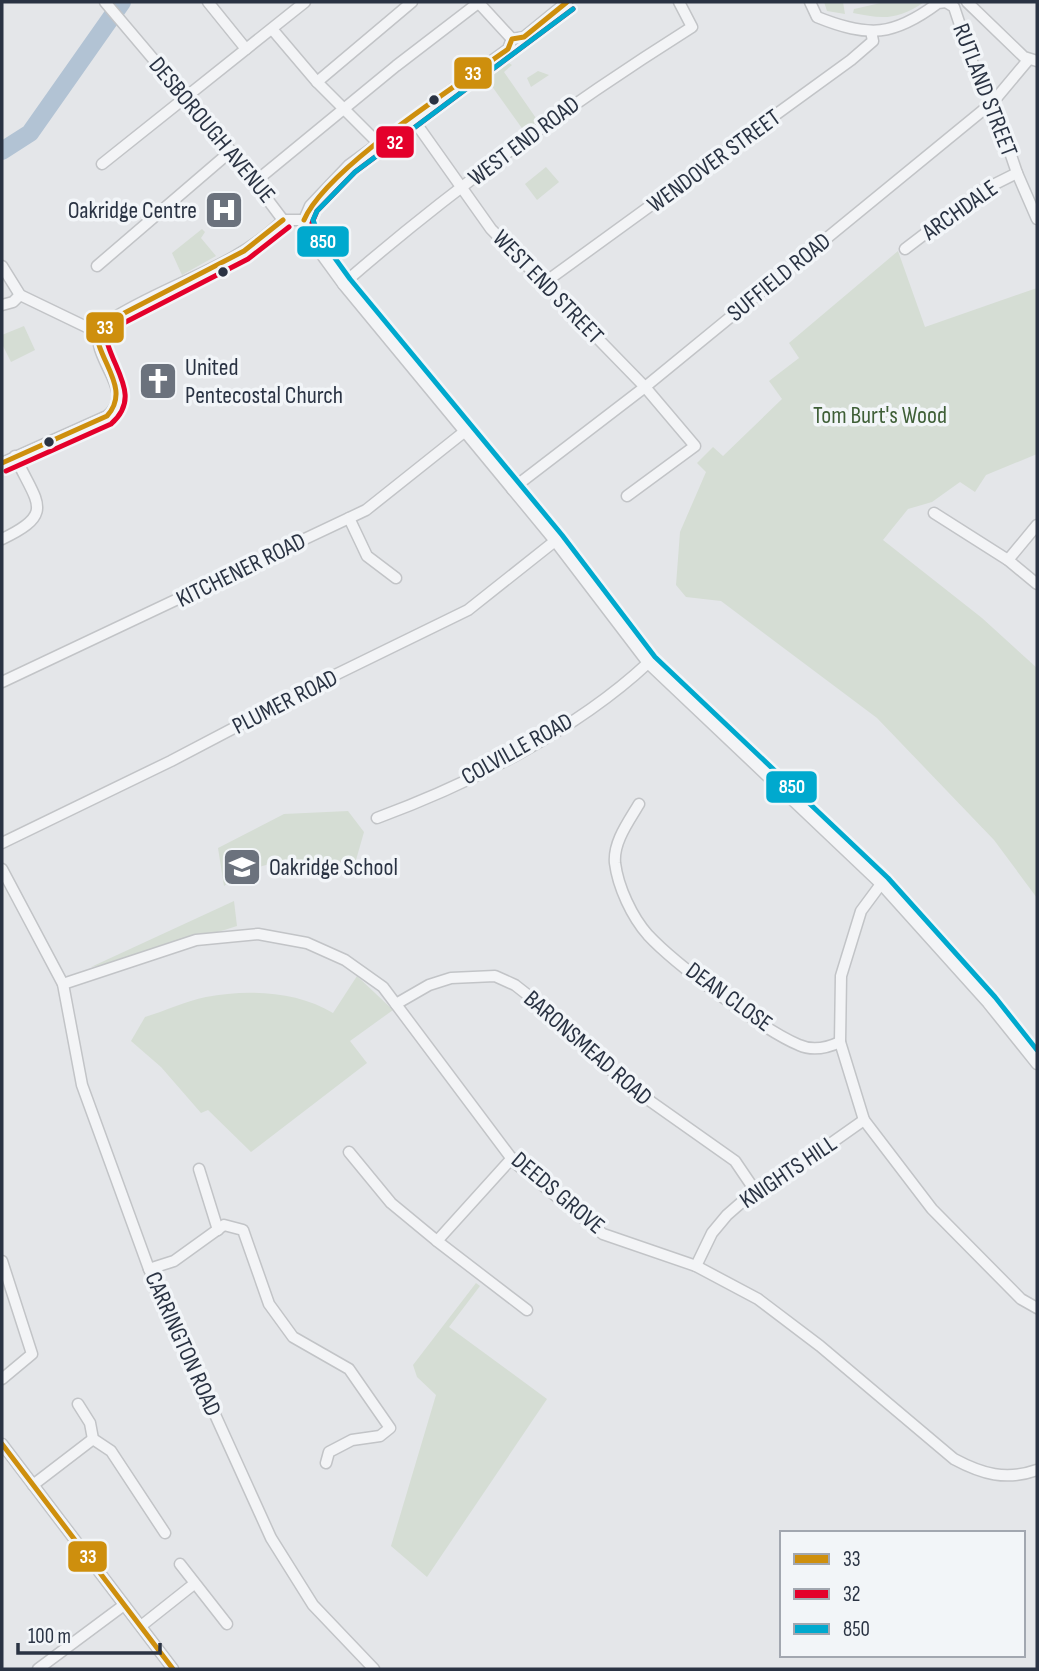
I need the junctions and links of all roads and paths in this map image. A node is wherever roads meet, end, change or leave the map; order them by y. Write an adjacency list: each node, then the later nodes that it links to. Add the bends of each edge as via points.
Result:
1 (105, 2): 18 (street, DESBOROUGH AVENUE)
2 (208, 2): 15 (street)
3 (305, 2): 12 (street)
4 (412, 2): 17 (street)
5 (478, 2): 14 (street); 20 (street)
6 (487, 2): 14 (street)
7 (567, 2): 14 (street, via 524,37)
8 (679, 2): 27 (street, WEST END ROAD, via 692,27 589,92)
9 (810, 2): 13 (street, RUTLAND STREET, via 817,17)
10 (946, 2): 13 (street, RUTLAND STREET, via 938,2 895,30); 19 (street, RUTLAND STREET, via 954,7 977,76)
11 (967, 2): 16 (street)
12 (272, 29): 15 (street); 17 (street)
13 (871, 31): 34 (street, WENDOVER STREET, via 873,41 851,60)
14 (508, 36): 21 (street, via 508,48)
15 (246, 49): 18 (street)
16 (1033, 60): 19 (street, SUFFIELD ROAD)
17 (317, 82): 20 (street)
18 (187, 98): 23 (street, DESBOROUGH AVENUE); 24 (street)
19 (993, 102): 25 (street, RUTLAND STREET); 39 (street, SUFFIELD ROAD)
20 (344, 109): 22 (street); 26 (street)
21 (413, 119): 22 (street); 27 (street, WEST END STREET)
22 (379, 144): 29 (street, via 349,165 310,206)
23 (231, 151): 26 (street, DESBOROUGH AVENUE); 33 (street)
24 (102, 164)
25 (1017, 173): 30 (street, RUTLAND STREET); 31 (street, ARCHDALE, via 981,191)
26 (256, 181): 28 (street, DESBOROUGH AVENUE)
27 (461, 190): 34 (street, WEST END STREET, via 491,229); 35 (street, WEST END ROAD)
28 (284, 220): 29 (street, DESBOROUGH AVENUE); 38 (street, via 236,255 123,312 107,323)
29 (304, 220): 35 (street, via 311,240)
30 (1037, 220)
31 (905, 250)
32 (2, 266): 36 (street)
33 (97, 267)
34 (544, 283): 39 (street, WEST END STREET)
35 (343, 284): 40 (street)
36 (20, 295): 37 (street); 38 (street)
37 (2, 305)
38 (101, 334): 41 (street, via 102,356 119,390 116,409)
39 (645, 387): 43 (street, SUFFIELD ROAD); 44 (street, WEST END STREET, via 695,446)
40 (464, 432): 43 (street); 46 (street, KITCHENER ROAD)
41 (15, 456): 42 (street); 48 (street, via 38,514 30,526)
42 (2, 463)
43 (512, 489): 49 (street)
44 (627, 496)
45 (934, 513): 50 (street)
46 (349, 519): 51 (street, via 367,556); 54 (street, KITCHENER ROAD)
47 (1037, 525): 50 (street)
48 (2, 539)
49 (555, 541): 53 (street); 57 (street, PLUMER ROAD, via 468,610)
50 (1008, 560): 52 (street)
51 (396, 578)
52 (1037, 584)
53 (648, 663): 56 (street, COLVILLE ROAD, via 578,717 526,749); 59 (street)
54 (2, 682)
55 (639, 804): 62 (street, DEAN CLOSE, via 621,833 615,861 634,915 649,935 700,978 800,1046 825,1048)
56 (377, 818)
57 (2, 843)
58 (2, 869): 60 (street, CARRINGTON ROAD)
59 (881, 884): 62 (street, via 861,911 841,976); 63 (street)
60 (64, 984): 61 (street, DEEDS GROVE, via 196,940 258,934 307,943 345,960 383,987); 73 (street, CARRINGTON ROAD, via 82,1085)
61 (396, 1004): 66 (street, DEEDS GROVE); 68 (street, BARONSMEAD ROAD, via 451,978 495,976 515,985 626,1084 735,1161)
62 (840, 1042): 64 (street)
63 (1037, 1064)
64 (864, 1120): 68 (street, KNIGHTS HILL); 74 (street, via 932,1209 1021,1299)
65 (349, 1152): 70 (street, via 391,1203)
66 (512, 1158): 70 (street); 72 (street, DEEDS GROVE, via 603,1234)
67 (199, 1169): 69 (street)
68 (756, 1192): 72 (street, KNIGHTS HILL, via 712,1233)
69 (218, 1230): 73 (street, via 174,1261); 80 (street, via 224,1225 243,1230 269,1304 293,1337 349,1369 390,1428 380,1436 352,1440 329,1452)
70 (437, 1241): 75 (street)
71 (2, 1261): 76 (street, via 32,1354)
72 (696, 1266): 81 (street, DEEDS GROVE, via 758,1299 810,1338 954,1460 979,1473 1000,1477)
73 (149, 1269): 91 (street, CARRINGTON ROAD, via 271,1538 313,1605)
74 (1037, 1308)
75 (527, 1310)
76 (2, 1379)
77 (78, 1404): 78 (street, via 90,1423)
78 (93, 1439): 82 (street); 83 (street, via 111,1451)
79 (2, 1444): 82 (street)
80 (326, 1463)
81 (1037, 1471)
82 (33, 1485): 86 (street)
83 (165, 1533)
84 (180, 1564): 85 (street)
85 (194, 1584): 87 (street); 88 (street)
86 (124, 1605): 88 (street); 89 (street)
87 (227, 1625)
88 (141, 1626): 90 (street)
89 (45, 1668)
90 (173, 1669)
91 (374, 1669)

